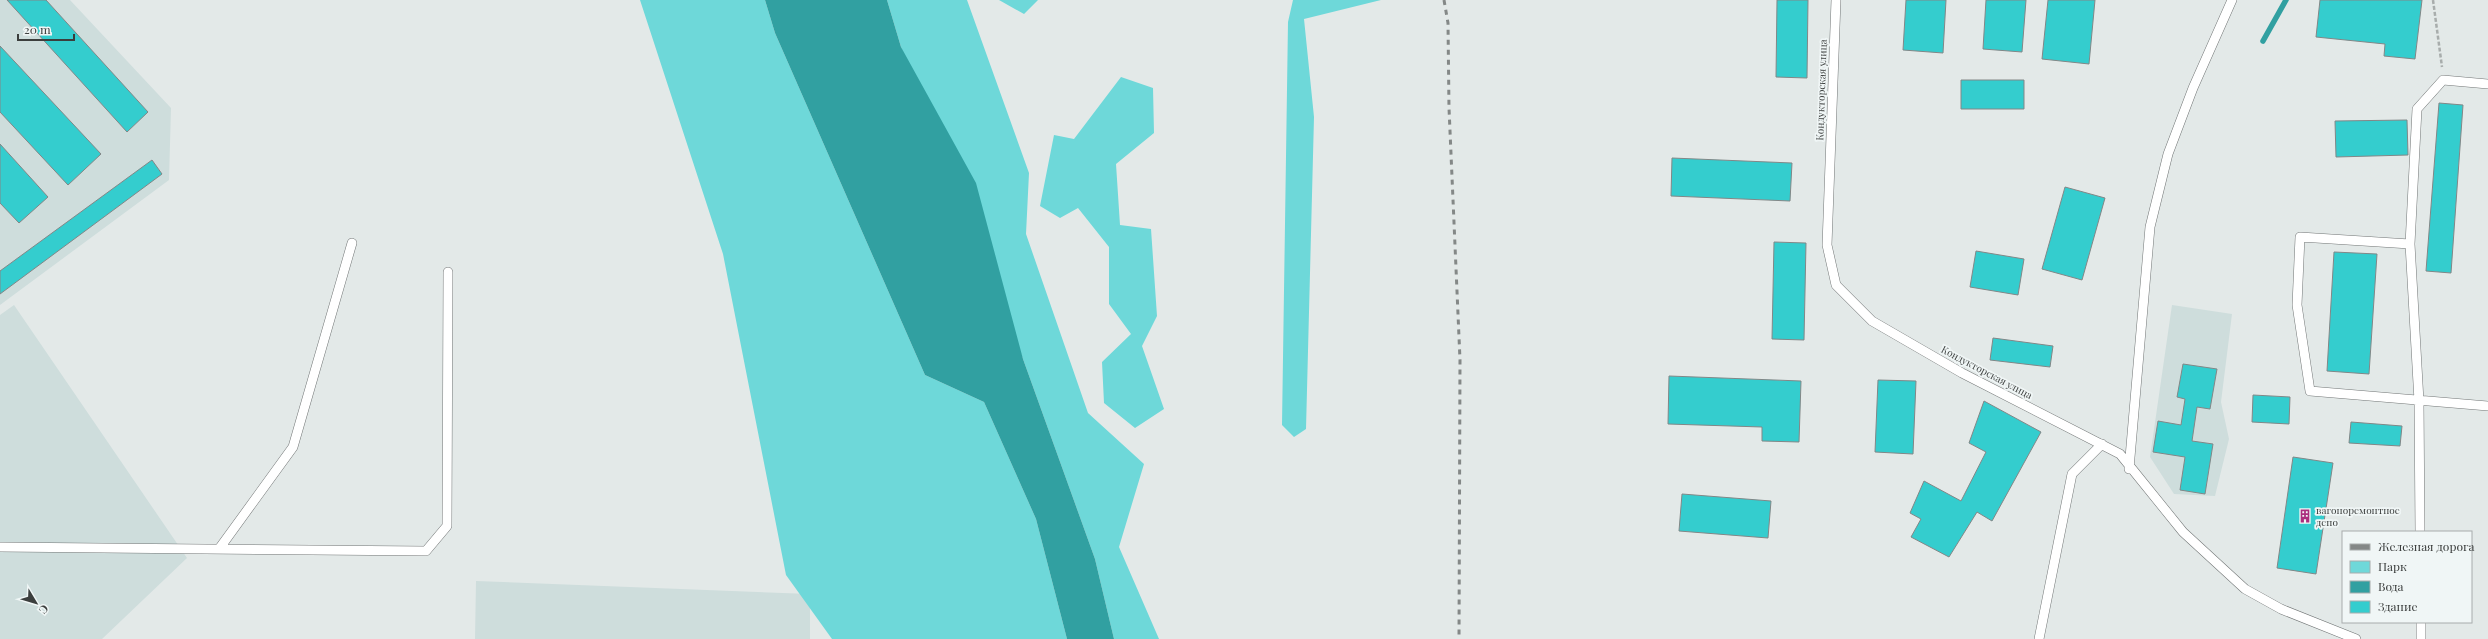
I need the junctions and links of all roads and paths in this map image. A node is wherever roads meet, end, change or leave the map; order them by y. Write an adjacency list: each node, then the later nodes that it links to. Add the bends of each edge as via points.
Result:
1 (1836, 0): 11 (lane, Кондукторская улица, via 1827,245 1836,285 1872,321 1962,373)
2 (2232, 0): 12 (lane, via 2193,88 2168,154 2150,227)
3 (2433, 0): 4 (path)
4 (2444, 80): 5 (lane); 7 (lane, via 2417,109)
5 (2488, 84)
6 (352, 242): 15 (lane, via 293,447)
7 (2410, 244): 9 (lane); 9 (lane, via 2300,237 2296,305 2310,391)
8 (448, 272): 15 (lane, via 447,526 426,551)
9 (2419, 401): 10 (lane); 13 (lane)
10 (2488, 406)
11 (2102, 444): 12 (lane, Кондукторская улица, via 2120,454); 17 (lane, via 2072,474)
12 (2129, 468): 18 (lane, Кондукторская улица, via 2183,532 2244,590 2281,609)
13 (2420, 531)
14 (0, 547): 15 (lane)
15 (220, 549)
16 (2421, 623): 19 (lane)
17 (2039, 639)
18 (2356, 639)
19 (2421, 639)

